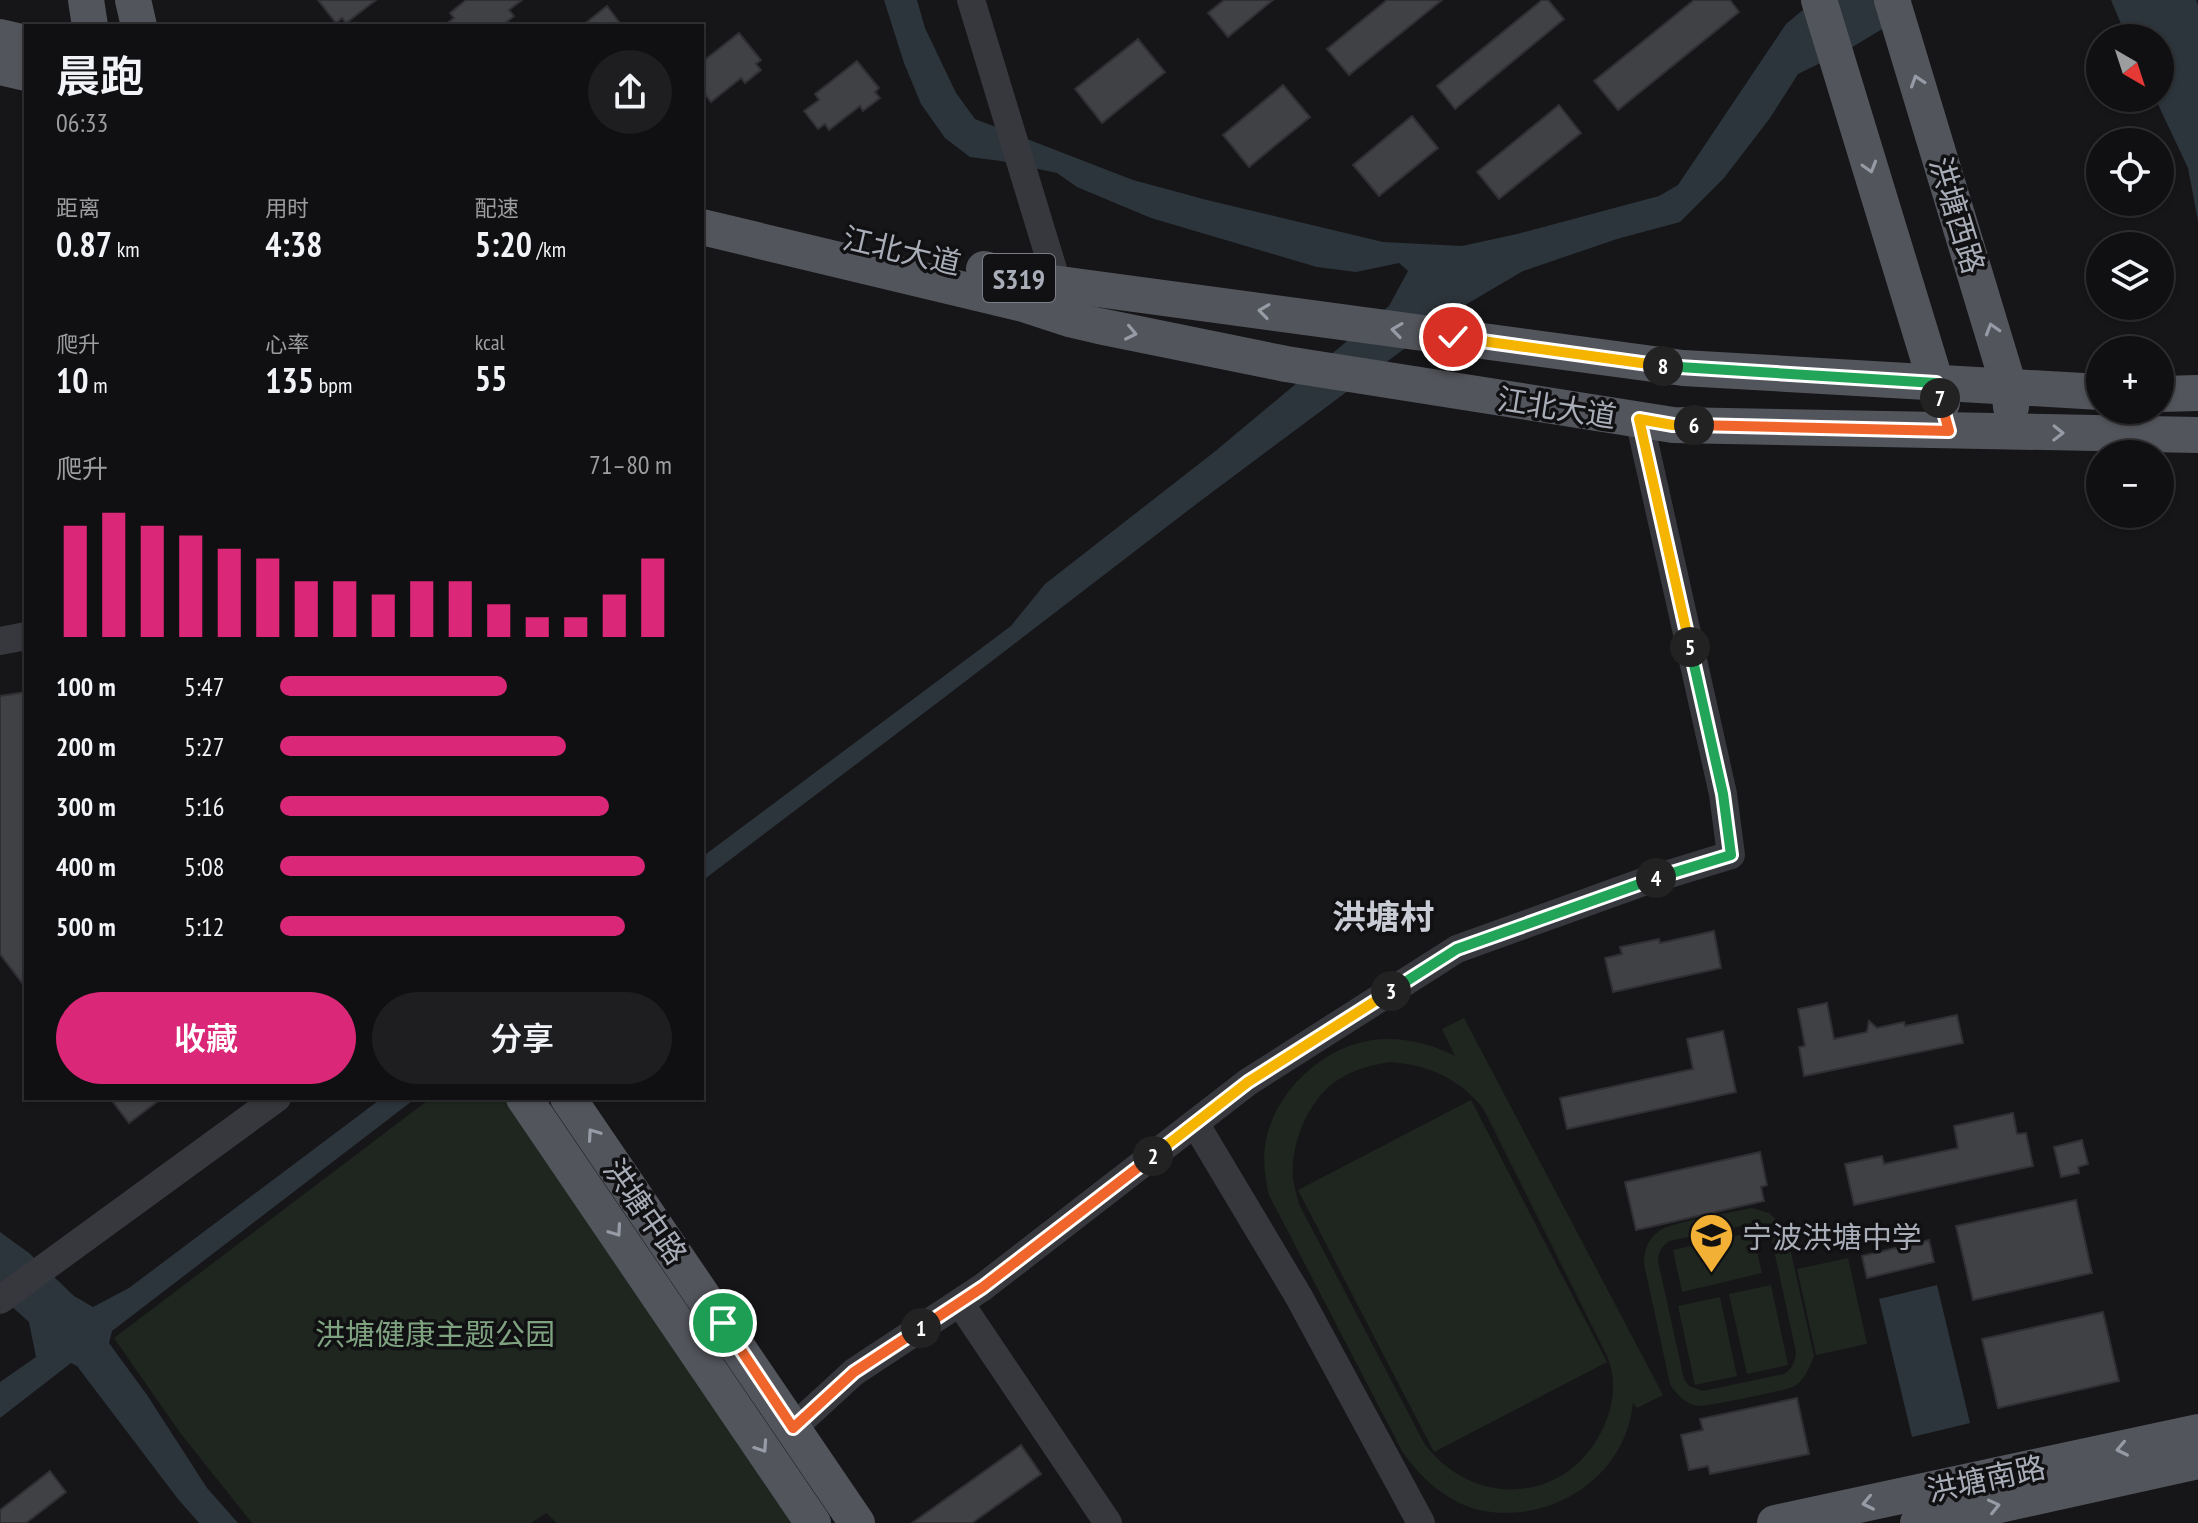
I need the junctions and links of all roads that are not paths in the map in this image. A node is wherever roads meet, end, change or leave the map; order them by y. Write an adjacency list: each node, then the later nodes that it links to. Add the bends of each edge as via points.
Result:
1 (86, 0): 6 (main road)
2 (133, 0): 7 (main road)
3 (971, 0): 14 (street)
4 (1819, 0): 16 (main road, one-way to 16)
5 (1895, 11): 17 (main road, 洪塘西路, one-way to 5)
6 (90, 24)
7 (139, 24)
8 (0, 37): 9 (main road)
9 (24, 43)
10 (0, 67): 11 (main road)
11 (24, 73)
12 (704, 203): 14 (main road, 江北大道 / S319)
13 (704, 227): 15 (main road, 江北大道 / S319)
14 (1056, 283): 15 (street); 16 (main road, 江北大道 / S319, one-way to 14, via 1683,368)
15 (1069, 319): 21 (main road, 江北大道 / S319, one-way to 21, via 1286,364)
16 (1936, 383): 17 (main road, 江北大道); 22 (main road)
17 (2009, 387): 18 (main road, 江北大道); 23 (main road, 洪塘西路)
18 (2086, 391)
19 (2198, 393): 20 (main road)
20 (2174, 394)
21 (1639, 419): 22 (main road, 江北大道, via 1673,425); 30 (street, via 1723,794 1731,855 1457,949 1248,1082)
22 (1949, 431): 23 (main road, 江北大道)
23 (2013, 433): 24 (main road, 江北大道, one-way to 24)
24 (2198, 435)
25 (24, 636): 26 (street)
26 (0, 641)
27 (274, 1100): 31 (street)
28 (525, 1100): 36 (main road, 洪塘中路, one-way to 36)
29 (569, 1100): 33 (main road, 洪塘中路, one-way to 29)
30 (1195, 1123): 32 (street); 39 (street, via 1299,1297)
31 (0, 1300)
32 (960, 1303): 33 (street, via 854,1372); 38 (street)
33 (793, 1428): 37 (main road, 洪塘中路)
34 (2198, 1432): 40 (main road, 洪塘南路, one-way to 40)
35 (2198, 1461): 41 (main road, 洪塘南路, one-way to 35)
36 (813, 1523)
37 (857, 1523)
38 (1108, 1523)
39 (1421, 1523)
40 (1775, 1523)
41 (1918, 1523)

